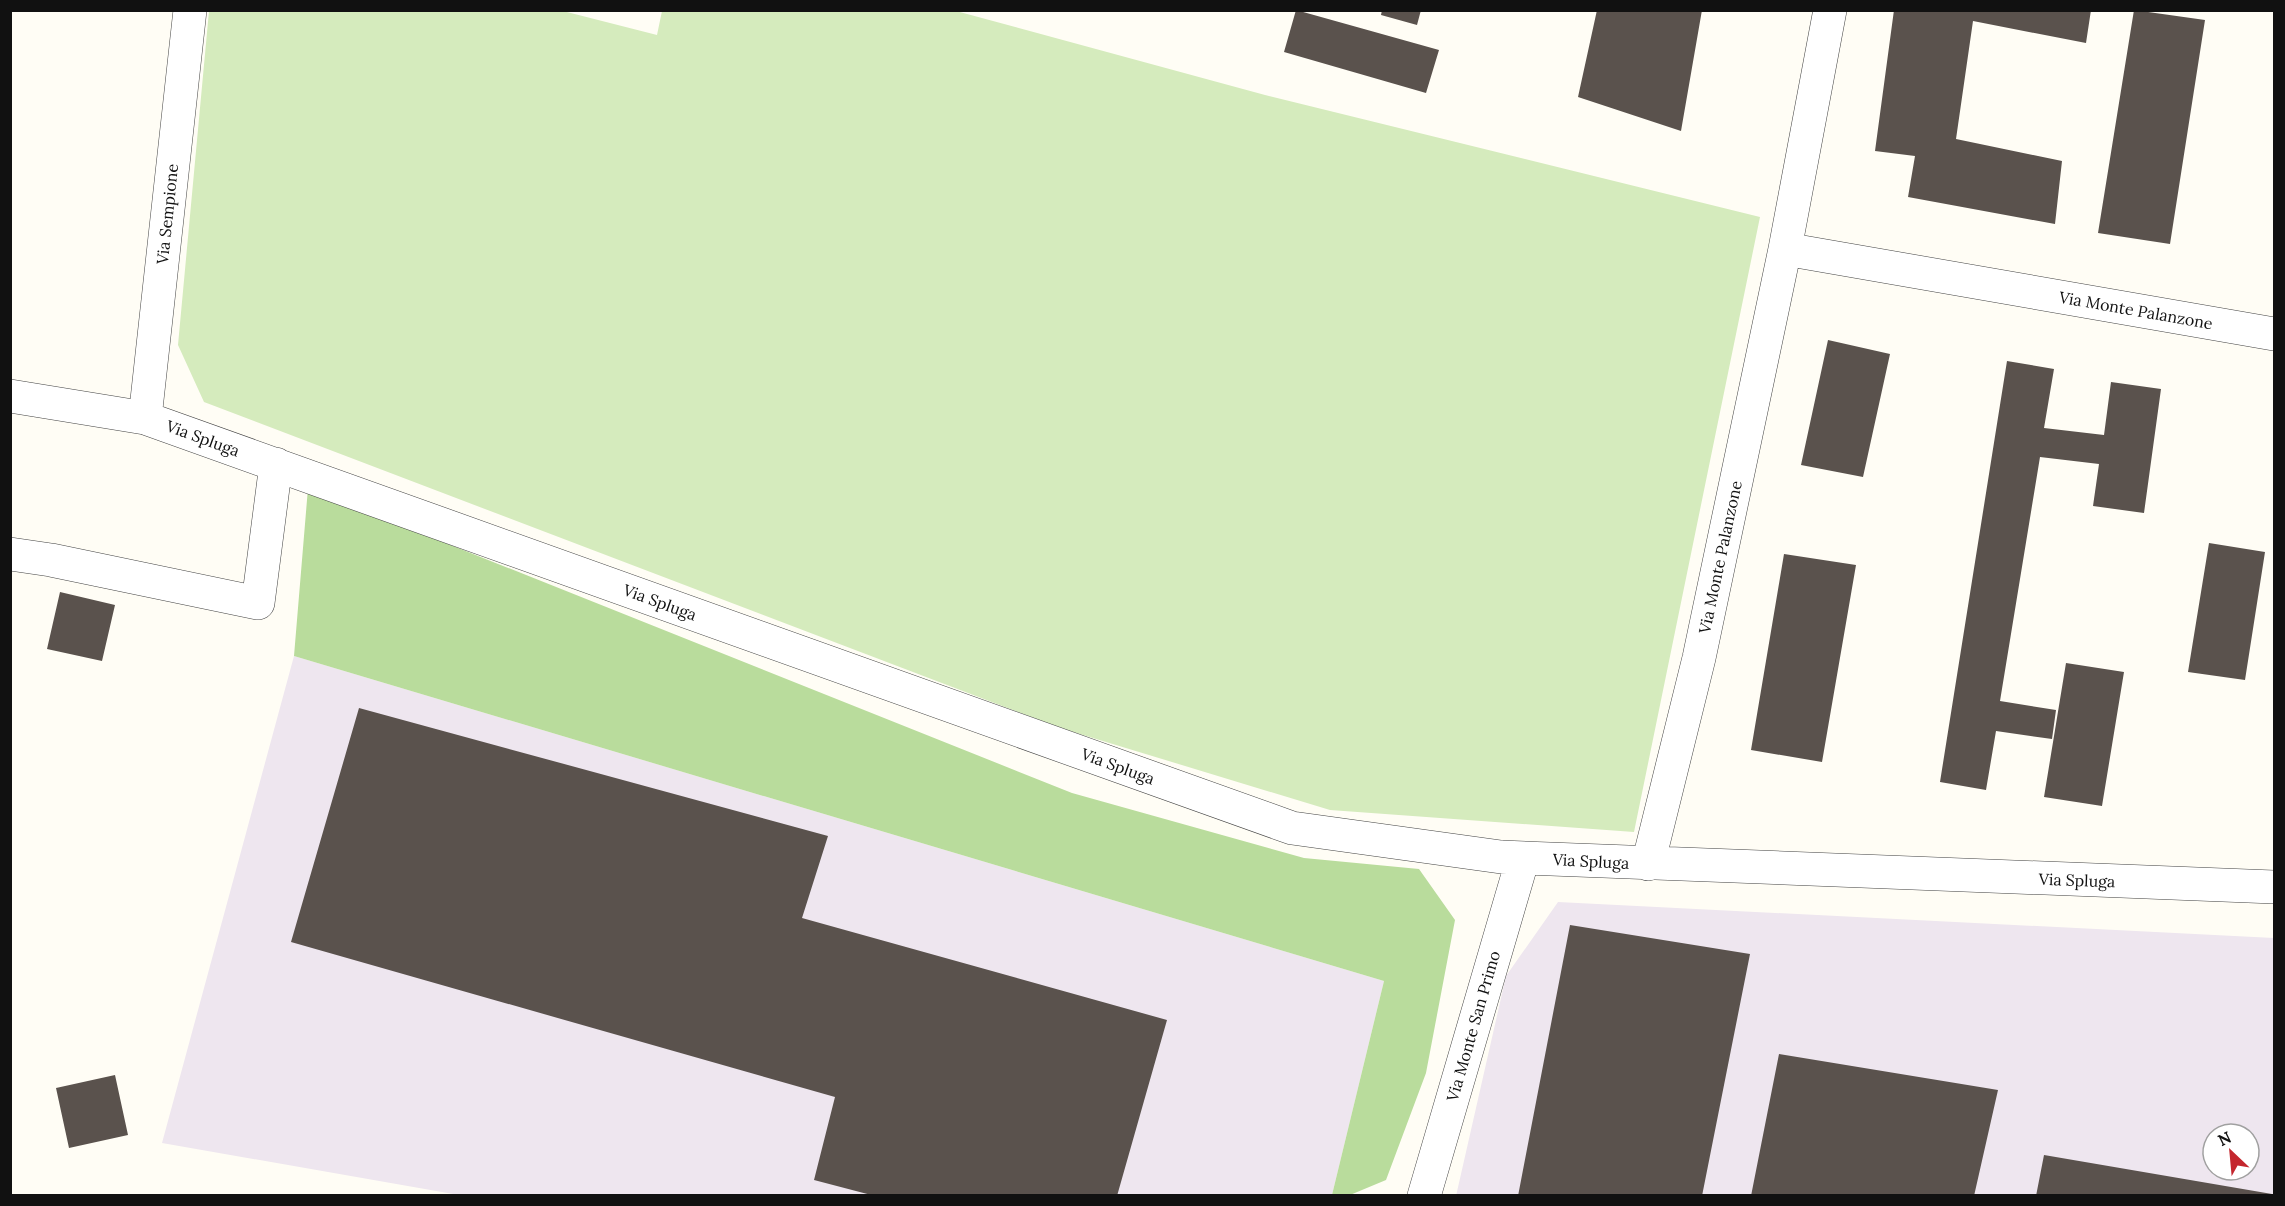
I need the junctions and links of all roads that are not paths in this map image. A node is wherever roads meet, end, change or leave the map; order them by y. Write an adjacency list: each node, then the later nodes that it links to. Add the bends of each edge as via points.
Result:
1 (189, 10): 6 (street, Via Sempione)
2 (1830, 10): 3 (street, Via Monte Palanzone)
3 (1785, 249): 4 (street, Via Monte Palanzone); 10 (street, Via Monte Palanzone, via 1698,658)
4 (2274, 334)
5 (10, 396): 6 (street, Via Spluga)
6 (145, 417): 7 (street, Via Spluga)
7 (276, 464): 8 (street, via 258,603); 9 (street, Via Spluga, via 1292,828)
8 (10, 554)
9 (1523, 858): 10 (street, Via Spluga); 12 (street, Via Monte San Primo)
10 (1648, 864): 11 (street, Via Spluga)
11 (2274, 887)
12 (1424, 1196)

